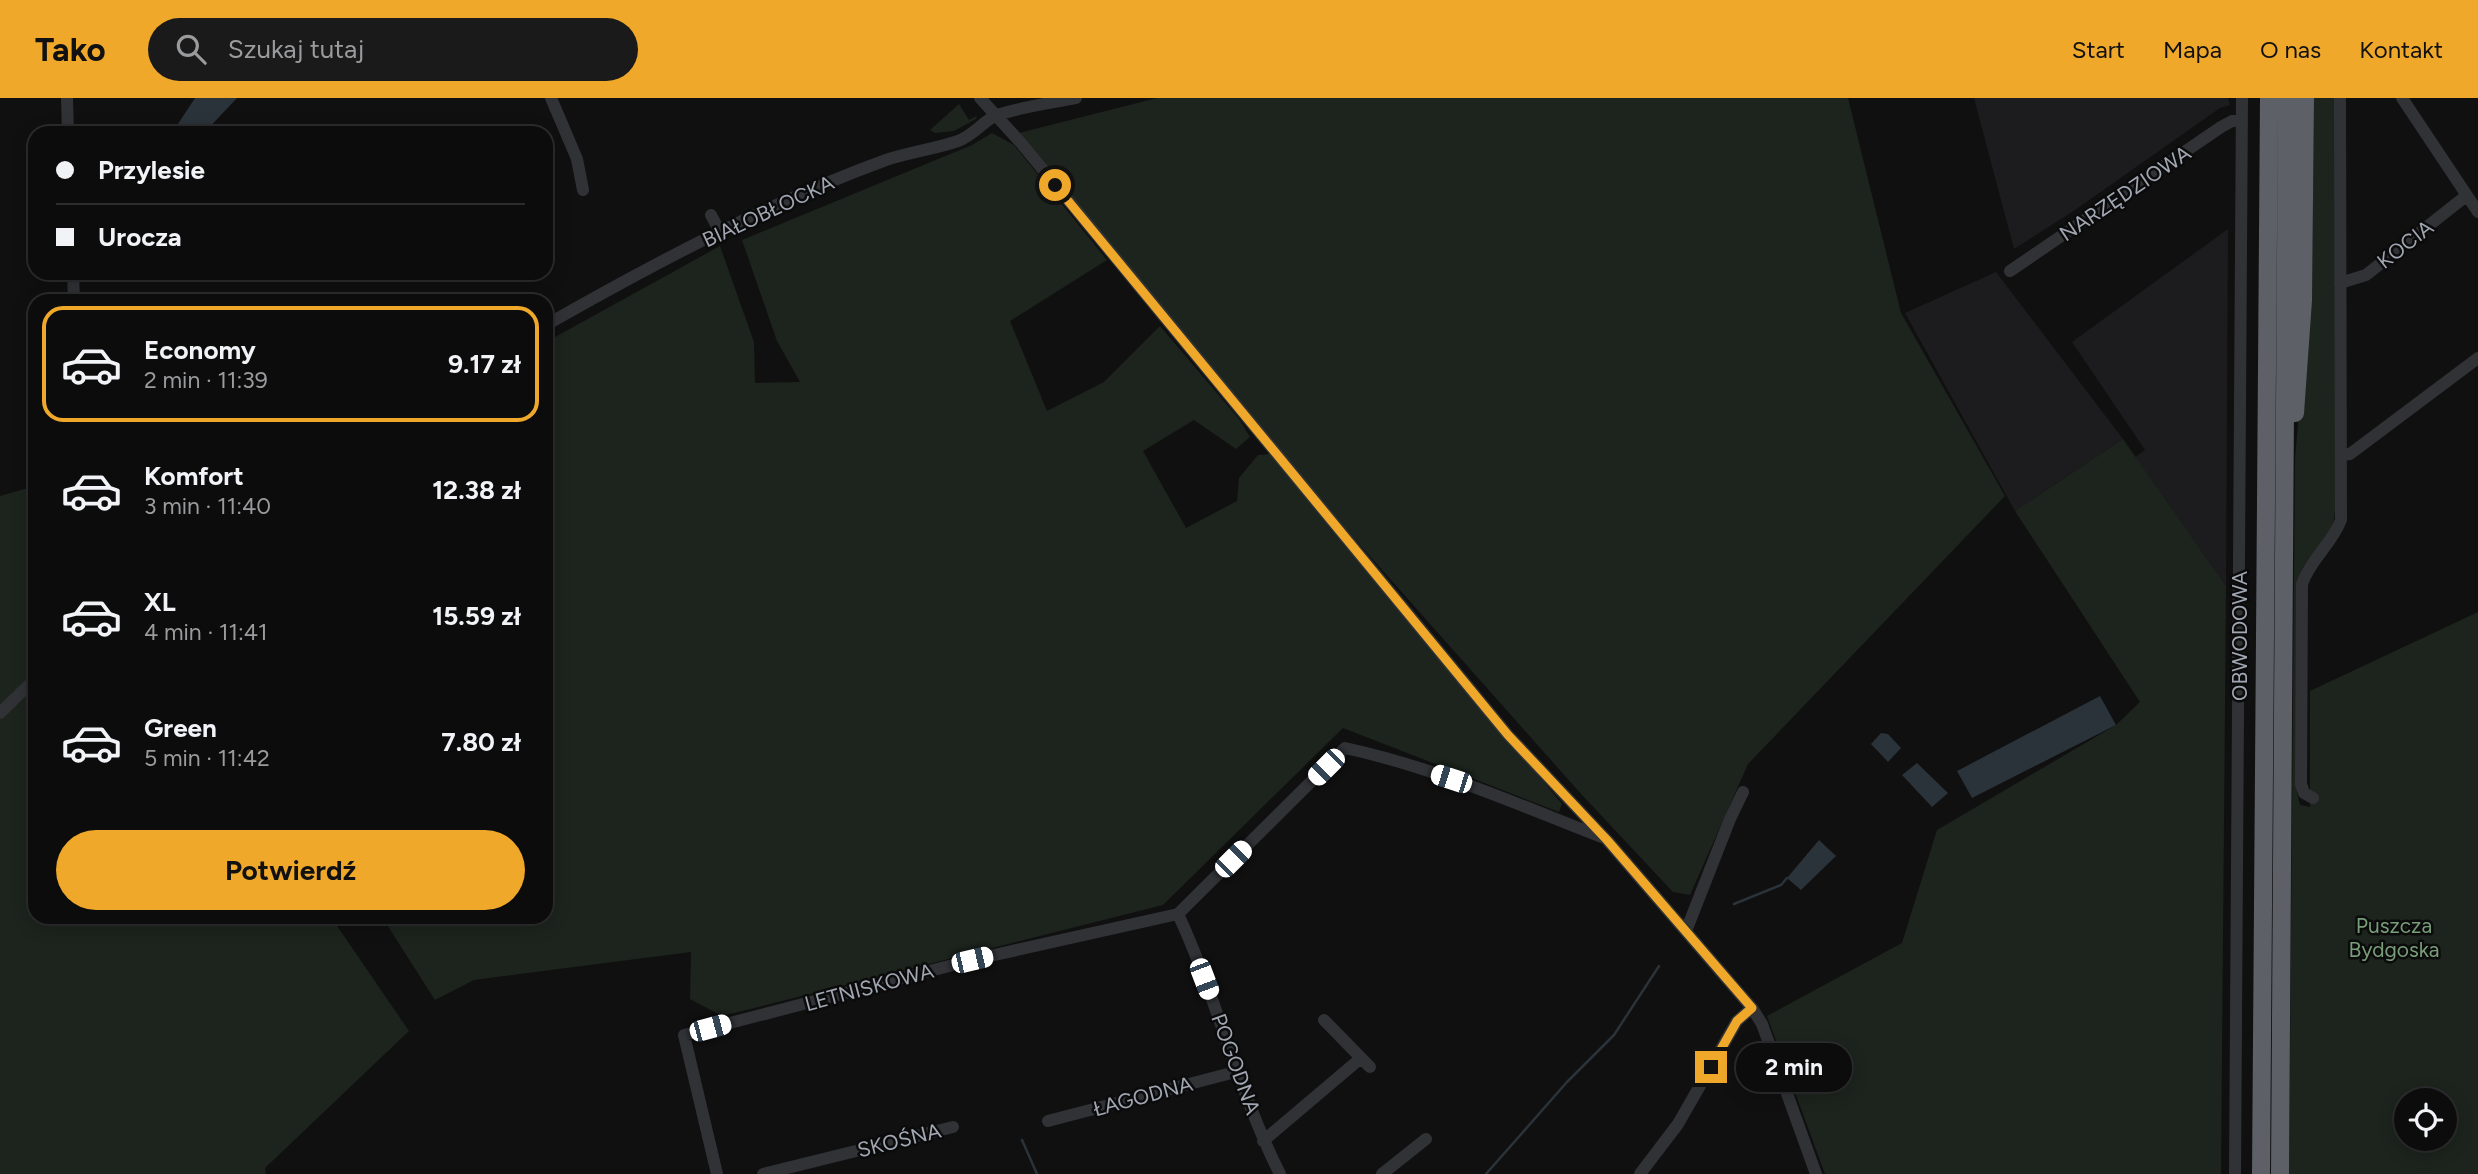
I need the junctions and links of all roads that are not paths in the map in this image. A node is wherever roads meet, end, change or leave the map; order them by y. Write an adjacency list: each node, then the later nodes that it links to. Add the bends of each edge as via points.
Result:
1 (67, 98): 13 (street)
2 (551, 98): 14 (street, via 577,159)
3 (980, 98): 11 (street)
4 (1076, 98): 11 (street)
5 (2242, 98): 12 (street, OBWODOWA)
6 (2269, 98): 46 (highway)
7 (2287, 98): 24 (highway)
8 (2305, 98): 24 (highway, via 2300,353)
9 (2340, 98): 20 (street)
10 (2402, 98): 15 (street)
11 (997, 115): 18 (street, BIAŁOBŁOCKA, via 957,142 871,166); 29 (street, via 1508,735)
12 (2242, 120): 19 (street, NARZĘDZIOWA, via 2221,127); 45 (street, OBWODOWA)
13 (68, 126)
14 (583, 190)
15 (2466, 196): 16 (street); 20 (street, KOCIA, via 2366,275)
16 (2478, 212)
17 (711, 215): 18 (street)
18 (720, 232): 21 (street, BIAŁOBŁOCKA)
19 (2010, 271)
20 (2340, 283): 23 (street)
21 (553, 321)
22 (2478, 358): 23 (street, via 2350,454)
23 (2342, 455): 28 (street, via 2342,520 2306,570 2302,584 2301,784 2304,793)
24 (2285, 479): 47 (highway)
25 (28, 686): 26 (street)
26 (1, 712)
27 (1743, 792): 31 (street)
28 (2313, 798)
29 (1607, 840): 30 (street, via 1451,779 1345,748); 31 (street)
30 (1178, 914): 34 (street, POGODNA); 39 (street, LETNISKOWA, via 972,960 684,1035)
31 (1686, 931): 32 (street)
32 (1752, 1008): 43 (street, via 1737,1021 1678,1124); 44 (street, via 1762,1024)
33 (1324, 1020): 38 (street, via 1365,1063)
34 (1238, 1071): 35 (street, ŁAGODNA); 38 (street, POGODNA)
35 (1048, 1121)
36 (953, 1127): 40 (street, SKOŚNA)
37 (1426, 1139): 42 (street)
38 (1263, 1141): 41 (street, POGODNA)
39 (718, 1174)
40 (763, 1174)
41 (1280, 1174)
42 (1382, 1174)
43 (1640, 1174)
44 (1816, 1174)
45 (2235, 1174)
46 (2261, 1174)
47 (2280, 1174)

